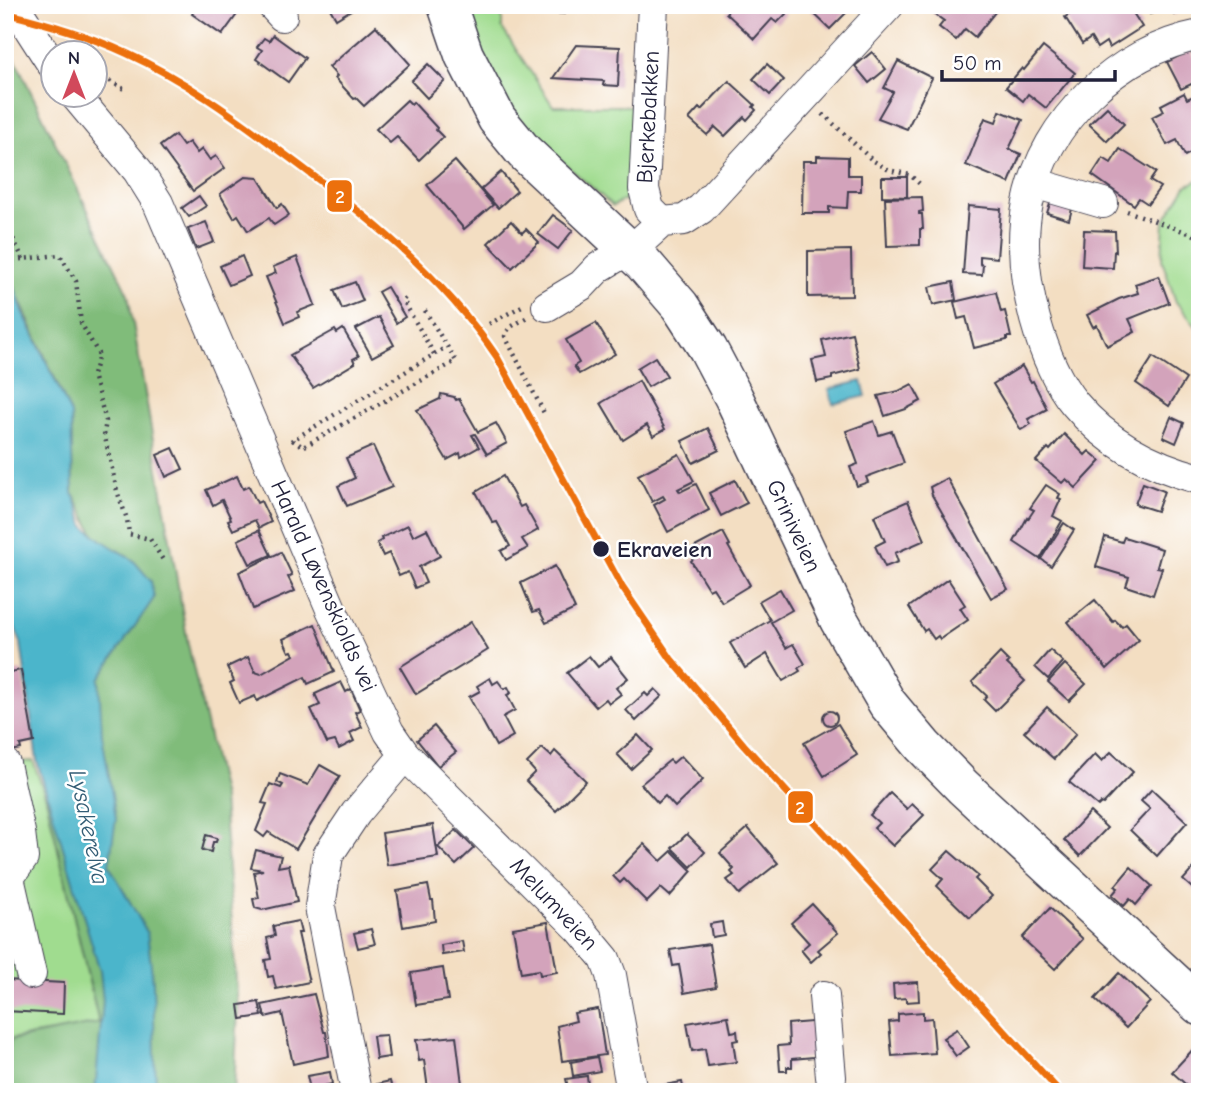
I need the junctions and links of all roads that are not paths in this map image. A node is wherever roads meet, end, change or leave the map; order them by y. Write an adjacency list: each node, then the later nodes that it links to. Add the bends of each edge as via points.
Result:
1 (14, 5): 6 (street)
2 (447, 5): 11 (main road, Griniveien, via 468,64 496,119 539,167)
3 (653, 5): 10 (street, Bjerkebakken, via 644,189 649,209)
4 (890, 5): 10 (street, via 701,209 684,220)
5 (1200, 34): 8 (street, via 1135,58 1091,91 1063,126)
6 (38, 42)
7 (86, 108): 14 (street, Harald Løvenskiolds vei, via 158,202 339,627 389,732)
8 (1034, 183): 9 (street); 13 (street, via 1026,227 1026,280 1050,364 1073,402 1117,443 1169,471)
9 (1103, 202)
10 (662, 222): 11 (street)
11 (630, 249): 12 (street); 19 (main road, Griniveien, via 680,306 713,357 839,621 887,703 963,787)
12 (547, 306)
13 (1200, 479)
14 (405, 755): 21 (street, via 328,855 320,908); 22 (street, Melumveien, via 605,959)
15 (5, 764): 16 (street, via 23,858)
16 (8, 868): 17 (street)
17 (32, 974)
18 (824, 996): 20 (street)
19 (1200, 1006)
20 (831, 1077)
21 (356, 1092)
22 (632, 1092)

